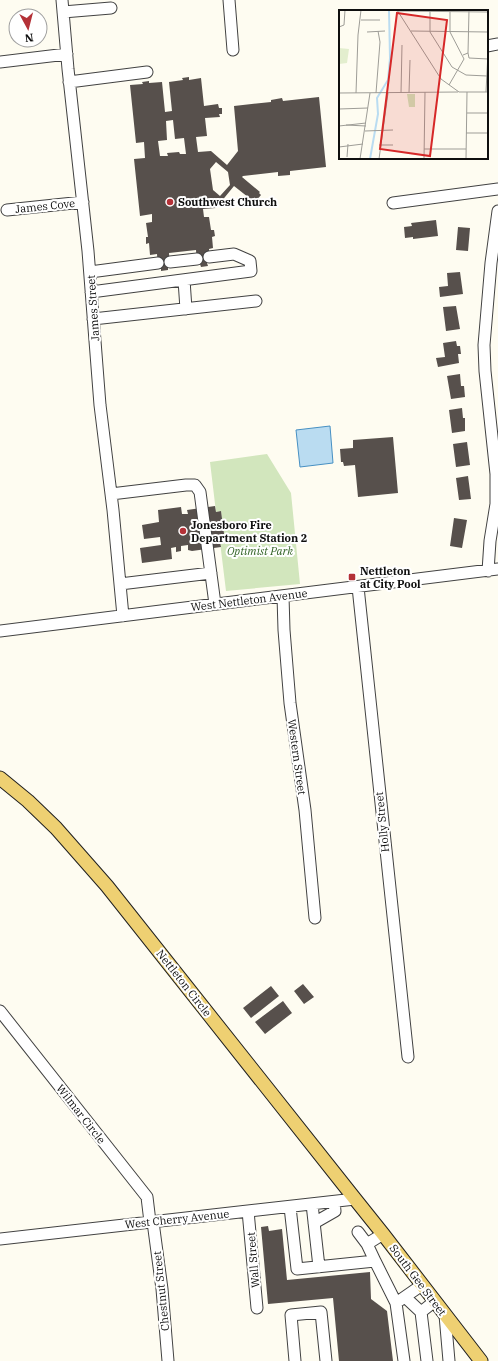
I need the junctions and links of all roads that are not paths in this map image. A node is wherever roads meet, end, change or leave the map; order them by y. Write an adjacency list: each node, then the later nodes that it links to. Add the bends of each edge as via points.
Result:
1 (62, 0): 4 (street, James Street)
2 (229, 0): 7 (street)
3 (111, 8): 4 (street)
4 (63, 12): 8 (street, James Street)
5 (498, 44): 6 (street)
6 (488, 46)
7 (233, 50)
8 (67, 54): 9 (street); 11 (street, James Street)
9 (0, 62)
10 (147, 72): 11 (street)
11 (69, 82): 13 (street, James Street)
12 (498, 189): 14 (street)
13 (83, 202): 15 (street, James Cove); 21 (street, James Street)
14 (392, 203)
15 (7, 210)
16 (498, 210): 28 (street, via 484,345 496,474 496,504 490,542)
17 (209, 257): 22 (street, via 234,254 250,261 251,271)
18 (197, 259): 19 (street)
19 (170, 262)
20 (158, 263): 21 (street)
21 (90, 272): 23 (street, James Street)
22 (184, 280): 23 (street); 25 (street)
23 (91, 292): 26 (street, James Street)
24 (256, 301): 25 (street)
25 (186, 309): 26 (street)
26 (93, 318): 27 (street, James Street)
27 (111, 494): 29 (street, via 195,485 200,492); 30 (street, James Street)
28 (493, 570): 31 (street, West Nettleton Avenue)
29 (211, 573): 30 (street); 33 (street)
30 (120, 584): 34 (street, James Street)
31 (358, 587): 32 (street, West Nettleton Avenue); 39 (street, Holly Street)
32 (283, 596): 33 (street, West Nettleton Avenue); 37 (street, Western Street, via 290,703 305,810)
33 (215, 604): 34 (street, West Nettleton Avenue)
34 (123, 616): 35 (street, West Nettleton Avenue)
35 (0, 631)
36 (0, 778): 40 (main road, Nettleton Circle, via 56,828 107,886)
37 (315, 918)
38 (0, 1011): 45 (street, Wilmar Circle, via 147,1197)
39 (408, 1057)
40 (355, 1200): 41 (street, West Cherry Avenue); 48 (main road, South Gee Street)
41 (334, 1202): 42 (street, West Cherry Avenue); 46 (street, via 335,1211)
42 (312, 1204): 43 (street, West Cherry Avenue); 46 (street)
43 (290, 1207): 44 (street, West Cherry Avenue); 52 (street, via 297,1269)
44 (248, 1211): 45 (street, West Cherry Avenue); 56 (street, Wall Street)
45 (152, 1222): 49 (street, West Cherry Avenue); 59 (street, Chestnut Street, via 162,1289)
46 (314, 1223): 52 (street)
47 (358, 1232): 50 (street)
48 (383, 1234): 50 (street); 53 (main road, South Gee Street)
49 (0, 1239)
50 (367, 1244): 51 (street)
51 (375, 1261): 52 (street); 54 (street)
52 (319, 1267)
53 (422, 1285): 54 (street); 55 (main road, South Gee Street)
54 (401, 1300): 57 (street); 62 (street)
55 (435, 1301): 57 (street); 58 (main road, South Gee Street)
56 (257, 1308)
57 (421, 1312): 63 (street)
58 (445, 1315): 64 (street); 65 (main road, South Gee Street)
59 (168, 1361)
60 (296, 1361): 61 (street, via 291,1315 321,1312)
61 (326, 1361)
62 (404, 1361)
63 (427, 1361)
64 (449, 1361)
65 (481, 1361)

